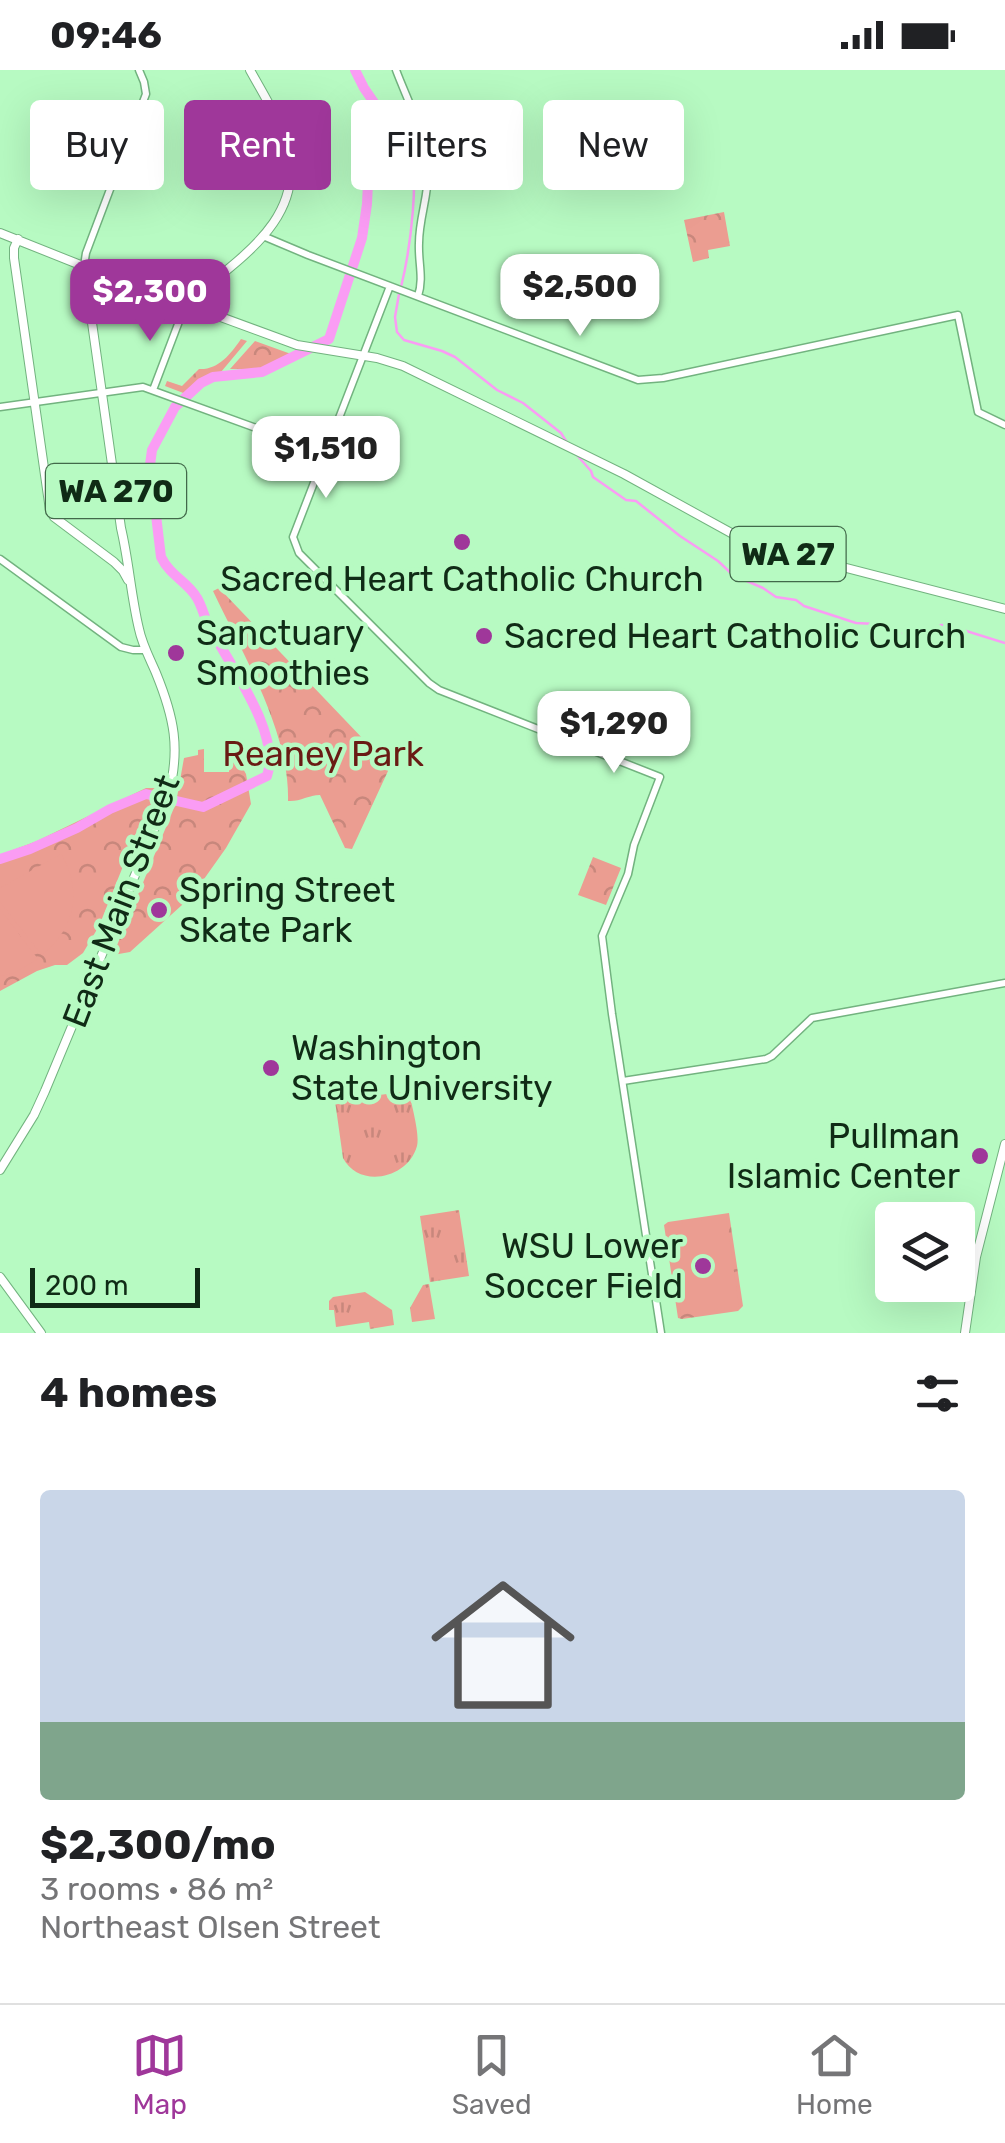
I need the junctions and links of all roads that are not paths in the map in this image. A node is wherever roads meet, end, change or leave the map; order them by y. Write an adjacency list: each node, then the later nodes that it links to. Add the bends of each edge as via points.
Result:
1 (139, 70): 7 (street, via 146,94)
2 (250, 70): 5 (main road, via 290,159 288,197)
3 (396, 70): 10 (street, via 428,166)
4 (0, 233): 6 (main road, WA 27)
5 (263, 236): 9 (street); 11 (main road)
6 (18, 240): 7 (main road, WA 27); 16 (main road, WA 270, via 14,258)
7 (84, 266): 8 (main road, WA 27); 12 (main road, East Main Street / WA 270)
8 (127, 281): 11 (main road, WA 27); 12 (main road, via 98,286)
9 (396, 288): 10 (street); 13 (street)
10 (418, 296): 18 (street, via 625,377 650,380 958,315 978,412)
11 (186, 303): 13 (main road, WA 27, via 297,345); 14 (street)
12 (93, 320): 15 (main road, East Main Street / WA 270)
13 (362, 355): 19 (street); 24 (main road, WA 27, via 403,366 765,547)
14 (153, 390): 15 (street); 19 (street)
15 (102, 392): 16 (street); 20 (main road, East Main Street / WA 270)
16 (34, 402): 17 (street); 22 (main road, WA 270, via 51,514)
17 (0, 407)
18 (1005, 425)
19 (325, 454): 29 (street, via 294,537 299,553 439,690 660,776 602,936)
20 (125, 542): 22 (main road, via 122,560); 23 (main road, East Main Street / WA 270)
21 (0, 559): 26 (street)
22 (114, 562): 23 (main road, WA 270)
23 (132, 589): 25 (main road, East Main Street / WA 270)
24 (1005, 609)
25 (138, 626): 26 (street); 27 (main road, East Main Street / WA 270)
26 (127, 649): 27 (street)
27 (146, 650): 31 (main road, East Main Street / WA 270, via 172,718 172,784 34,1115)
28 (1005, 983): 29 (street, via 812,1018 766,1059)
29 (623, 1081): 34 (street)
30 (1005, 1144): 35 (main road, via 973,1269)
31 (0, 1170)
32 (0, 1277): 33 (main road)
33 (41, 1333)
34 (661, 1333)
35 (965, 1333)

